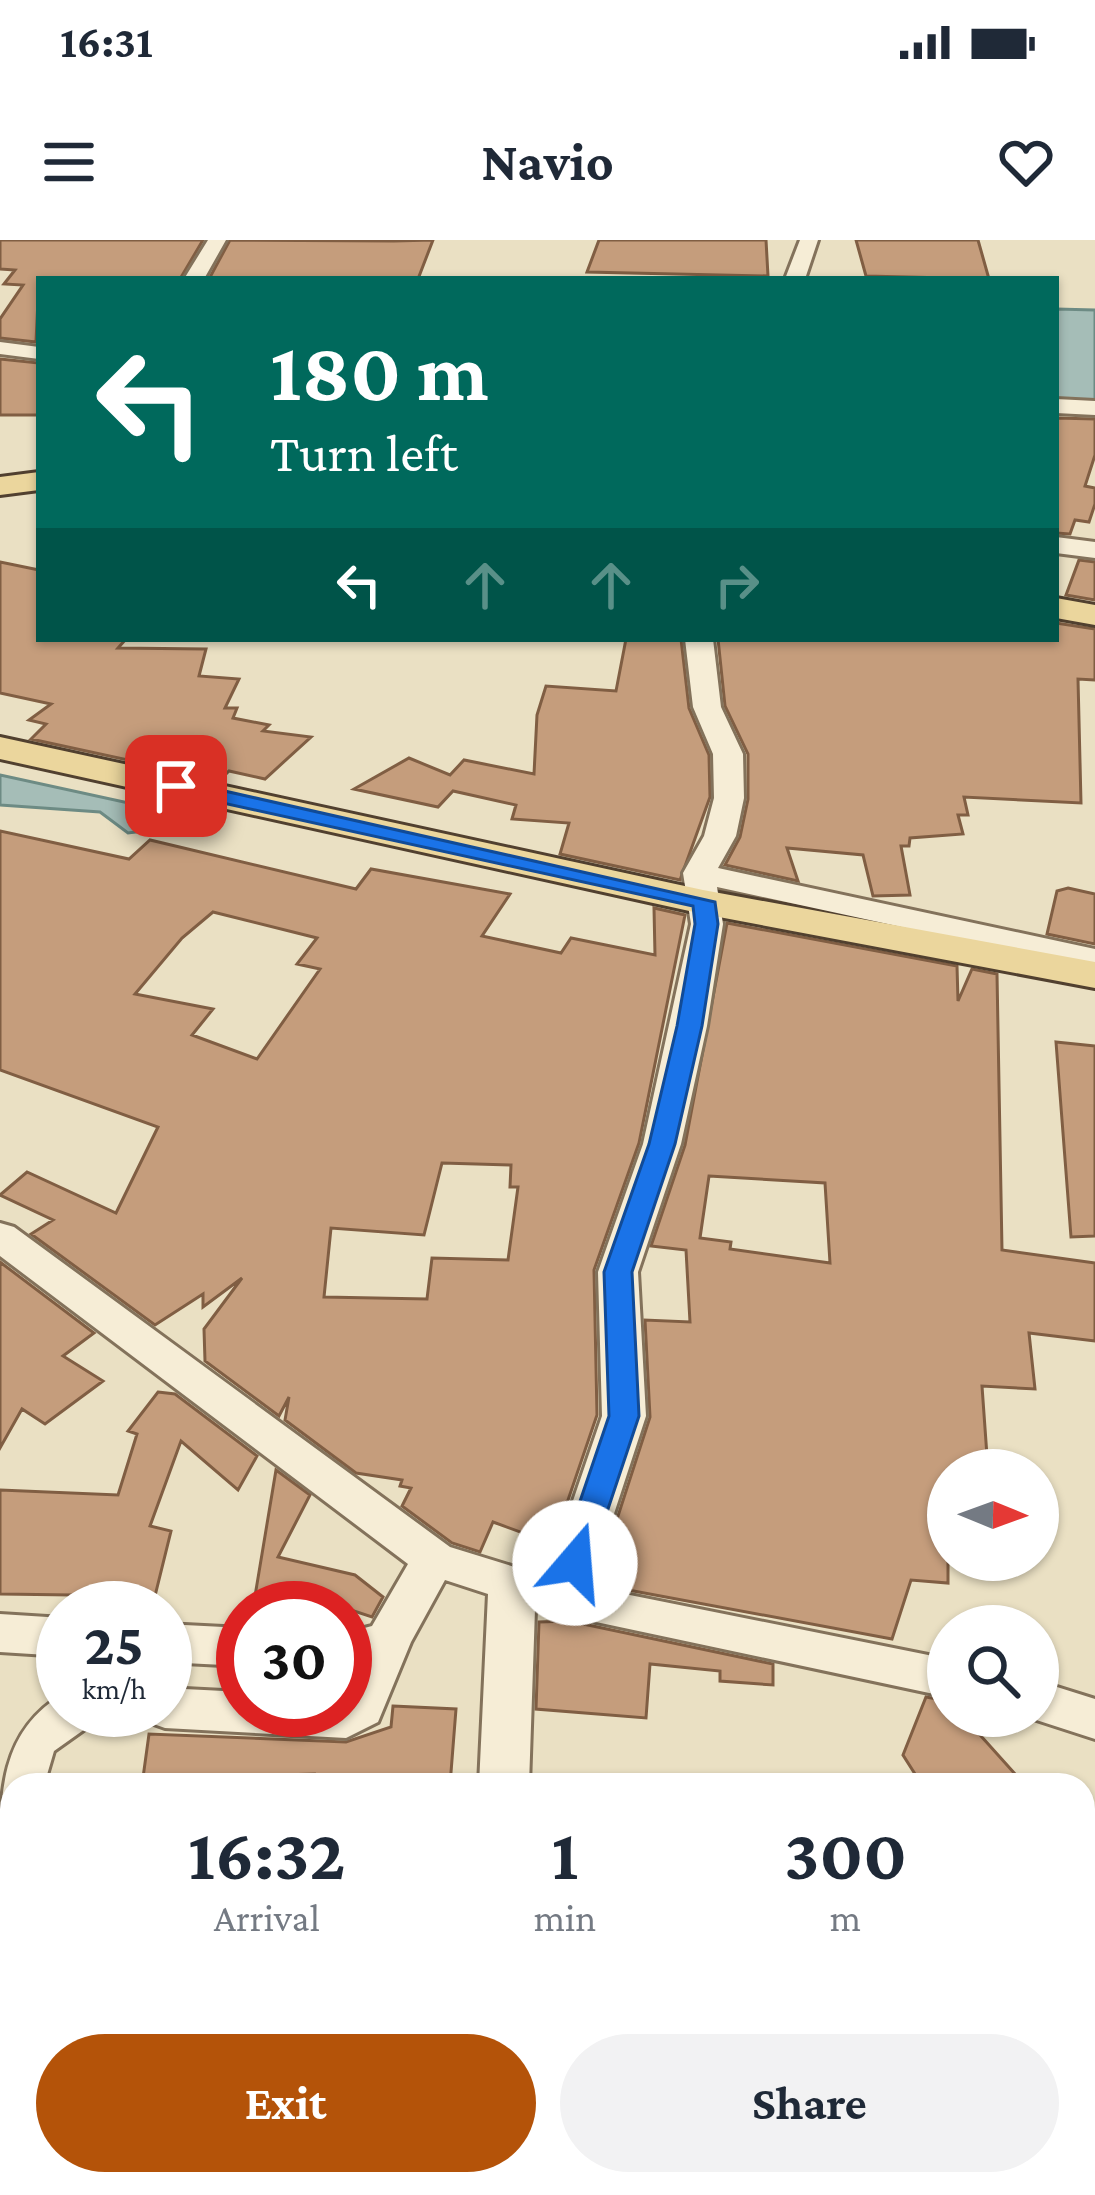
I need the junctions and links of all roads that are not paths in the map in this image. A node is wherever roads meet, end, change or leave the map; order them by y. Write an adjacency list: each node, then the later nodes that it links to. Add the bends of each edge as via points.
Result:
1 (217, 240): 3 (street)
2 (808, 240): 4 (street)
3 (196, 276)
4 (796, 276)
5 (0, 348): 6 (street)
6 (36, 352)
7 (1059, 406): 8 (street)
8 (1095, 408)
9 (36, 482): 10 (main road)
10 (0, 486)
11 (1059, 544): 12 (street)
12 (1095, 550)
13 (1059, 609): 14 (main road)
14 (1095, 615)
15 (698, 642): 17 (street, via 707,706 728,754 729,798)
16 (0, 748): 17 (main road)
17 (701, 887): 18 (street); 19 (main road); 23 (street, via 706,924 685,1046 618,1272 624,1416)
18 (1095, 959)
19 (1095, 975)
20 (0, 1236): 21 (street)
21 (434, 1559): 22 (street); 26 (street)
22 (512, 1584): 23 (street); 32 (street)
23 (563, 1600): 27 (street)
24 (0, 1633): 25 (street)
25 (36, 1635)
26 (372, 1640)
27 (927, 1674)
28 (1059, 1707): 29 (street)
29 (1095, 1718)
30 (36, 1737): 31 (street)
31 (23, 1773)
32 (504, 1773)

